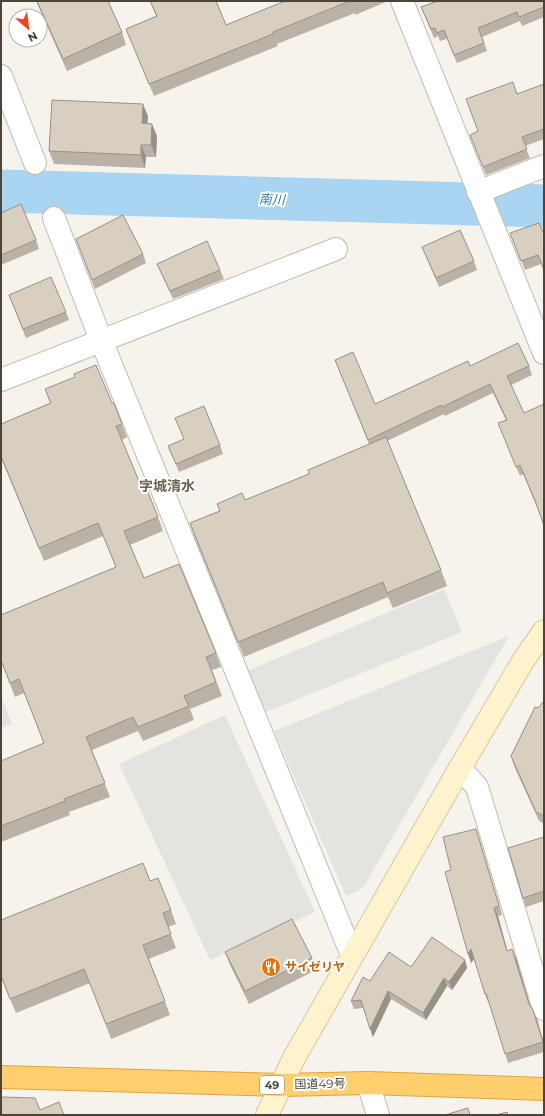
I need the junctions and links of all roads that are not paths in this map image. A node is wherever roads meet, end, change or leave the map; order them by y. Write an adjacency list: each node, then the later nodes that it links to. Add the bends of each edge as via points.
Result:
1 (402, 1): 5 (street)
2 (1, 76): 3 (street)
3 (35, 163)
4 (544, 166): 5 (street)
5 (478, 192): 9 (street)
6 (54, 218): 8 (street)
7 (336, 249): 8 (street)
8 (101, 340): 10 (street); 13 (street)
9 (544, 353)
10 (1, 380)
11 (544, 631): 12 (street, via 523,661)
12 (460, 768): 13 (street); 14 (street, via 477,787)
13 (352, 955): 17 (street)
14 (544, 1009)
15 (1, 1077): 17 (highway, 国道49号 / 49)
16 (368, 1083): 17 (highway, 国道49号 / 49); 18 (highway, 国道49号 / 49); 20 (street)
17 (281, 1085): 19 (street)
18 (544, 1089)
19 (267, 1115)
20 (378, 1115)

